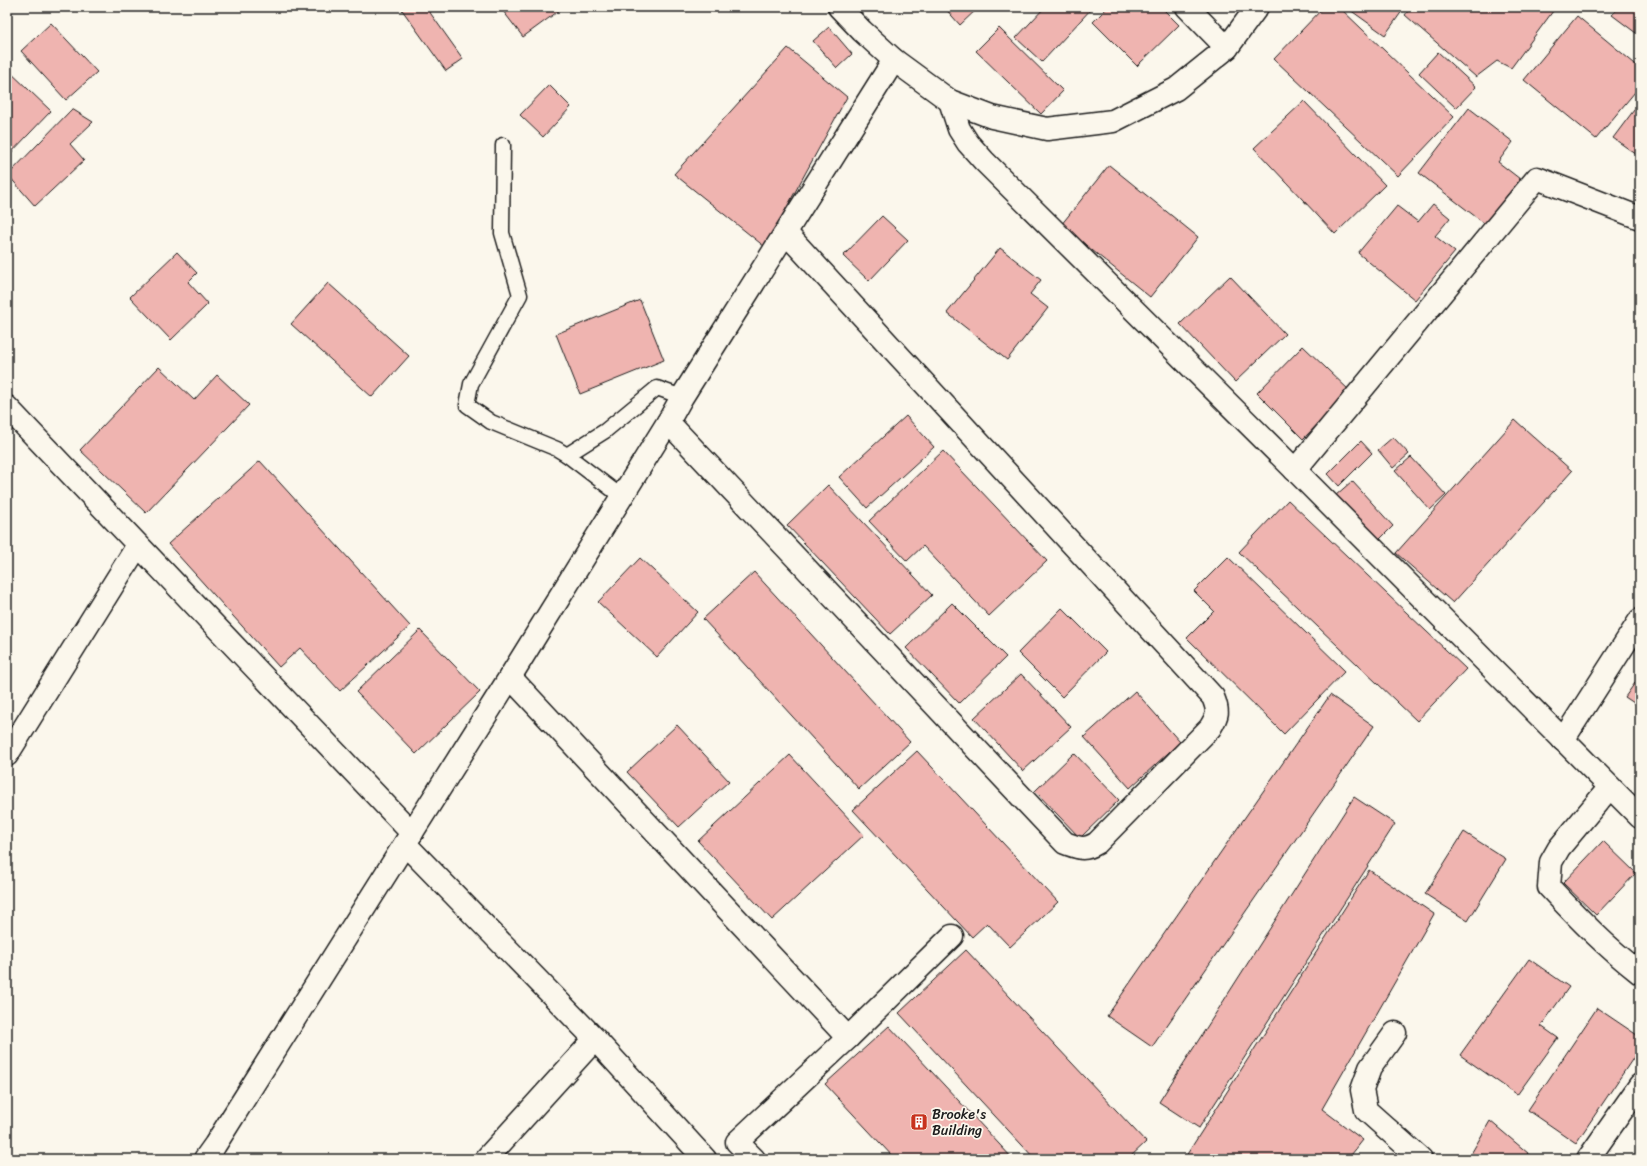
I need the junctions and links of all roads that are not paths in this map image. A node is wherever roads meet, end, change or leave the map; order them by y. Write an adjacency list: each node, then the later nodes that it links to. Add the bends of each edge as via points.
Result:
1 (839, 7): 5 (street)
2 (1186, 7): 4 (street)
3 (1257, 7): 4 (street)
4 (1227, 48): 6 (street, via 1176,89 1113,121 1047,130 992,117)
5 (894, 60): 6 (street); 9 (street)
6 (950, 101): 14 (street, via 959,129 984,162)
7 (502, 144): 13 (lane, via 502,233 520,295 470,384 468,405 491,422)
8 (1640, 218): 14 (street, via 1537,178)
9 (786, 233): 10 (street); 12 (street, via 1213,698 1217,717 1210,728 1097,842 1087,848 1065,843)
10 (682, 397): 12 (street); 13 (lane, via 658,388 605,431)
11 (7, 407): 16 (street)
12 (668, 422): 15 (street)
13 (567, 455): 15 (lane)
14 (1295, 470): 19 (street)
15 (622, 497): 18 (street)
16 (138, 546): 20 (street); 23 (street)
17 (1640, 620): 19 (street)
18 (510, 677): 23 (street); 27 (street)
19 (1563, 740): 21 (street)
20 (7, 755)
21 (1610, 787): 22 (street); 25 (street, via 1558,848 1551,862 1550,887 1611,951)
22 (1640, 817)
23 (408, 838): 28 (street); 30 (street)
24 (952, 936): 27 (street)
25 (1640, 973)
26 (1395, 1033): 34 (street, via 1370,1068 1362,1090 1366,1110)
27 (848, 1038): 33 (street, via 737,1142)
28 (595, 1039): 31 (street); 32 (street)
29 (1640, 1085): 35 (street)
30 (205, 1159)
31 (486, 1159)
32 (705, 1159)
33 (754, 1159)
34 (1421, 1159)
35 (1588, 1159)

